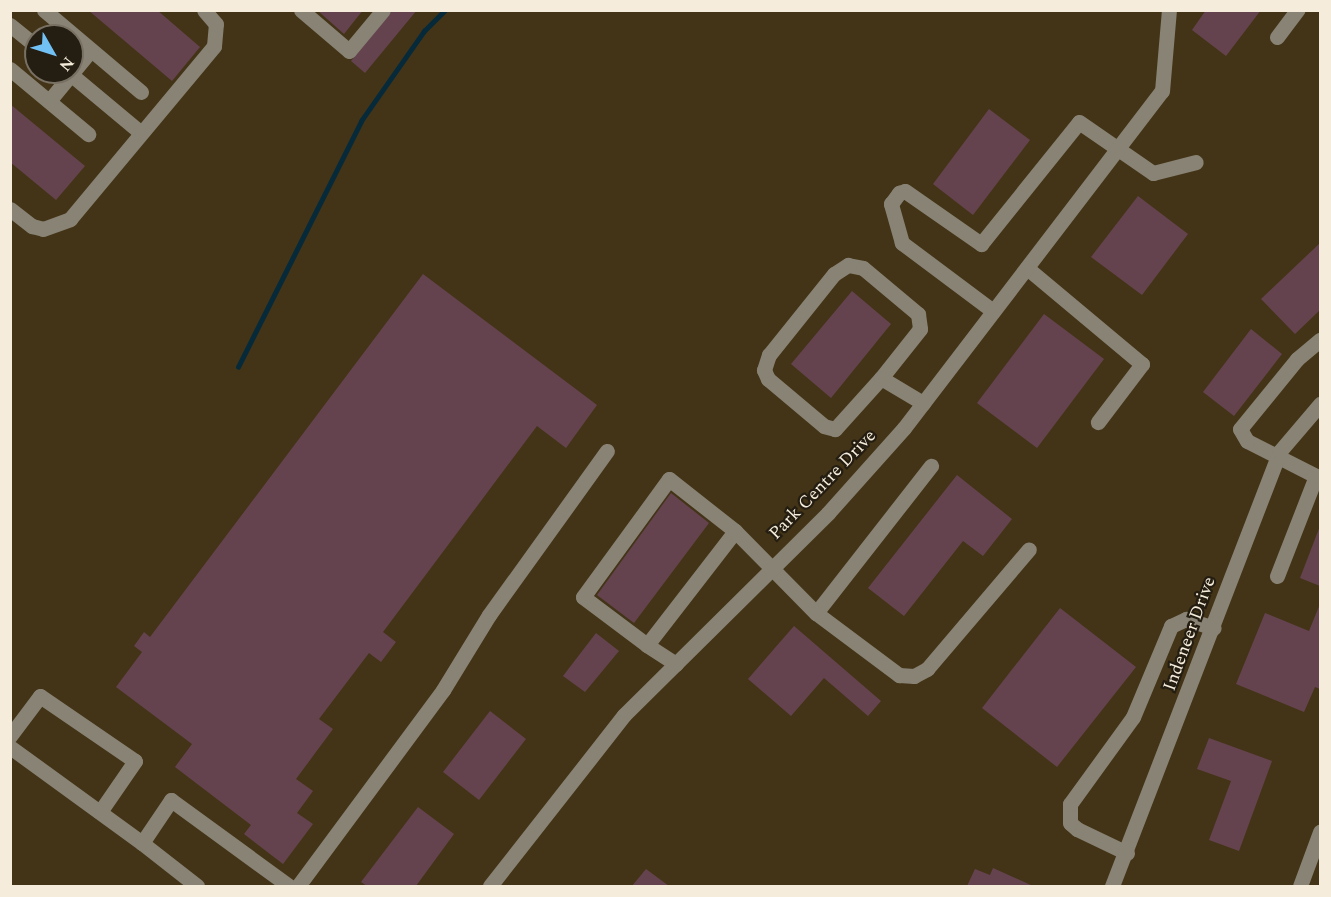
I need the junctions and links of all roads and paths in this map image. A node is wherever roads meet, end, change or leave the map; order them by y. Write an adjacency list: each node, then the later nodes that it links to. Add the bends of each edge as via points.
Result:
1 (44, 10): 10 (street)
2 (204, 10): 17 (street, via 216,24 214,46)
3 (302, 10): 4 (street, via 349,51)
4 (383, 10)
5 (1169, 10): 19 (street, Park Centre Drive, via 1162,91)
6 (1297, 10): 9 (street)
7 (10, 25): 8 (street)
8 (24, 36)
9 (1277, 37)
10 (91, 50): 11 (street); 15 (street)
11 (84, 57)
12 (10, 69): 16 (street)
13 (61, 84): 16 (street)
14 (82, 84): 17 (street)
15 (141, 92)
16 (49, 101): 18 (street)
17 (140, 132): 21 (street, via 70,219 44,229 32,226)
18 (87, 134)
19 (1119, 147): 20 (street, via 1153,173); 22 (street, Park Centre Drive); 23 (street, via 1085,123 1074,124 981,244 906,191 899,193 891,204 902,243)
20 (1196, 162)
21 (10, 209)
22 (1027, 268): 23 (street, Park Centre Drive); 28 (street, via 1142,364)
23 (993, 311): 26 (street, Park Centre Drive)
24 (1320, 340): 30 (street, via 1297,359 1240,429 1247,441)
25 (881, 378): 25 (street, via 920,329 918,314 863,268 848,265 827,283 770,355 764,370 768,379 824,426 835,429); 26 (street)
26 (923, 403): 35 (street, Park Centre Drive, via 828,513)
27 (1320, 404): 30 (street, Indeneer Drive)
28 (1098, 422)
29 (607, 451): 49 (street, via 489,615 443,690)
30 (1277, 458): 32 (street); 38 (street, Indeneer Drive)
31 (931, 466): 37 (street)
32 (1318, 471): 36 (street)
33 (735, 531): 35 (street); 39 (street); 39 (street, via 669,479 583,597)
34 (1029, 549): 37 (street, via 927,669 914,676 898,675)
35 (772, 566): 37 (street); 40 (street, Park Centre Drive)
36 (1277, 576)
37 (816, 613)
38 (1214, 628): 46 (street, Indeneer Drive); 46 (street, via 1186,619 1171,626 1133,717 1070,804 1070,823)
39 (647, 645): 40 (street)
40 (676, 664): 50 (street, Park Centre Drive, via 624,716)
41 (10, 736): 43 (street, via 40,696 135,761)
42 (10, 747): 43 (street)
43 (100, 812): 45 (street)
44 (1320, 832): 52 (street)
45 (142, 843): 47 (street); 48 (street, via 171,801)
46 (1127, 853): 51 (street, Indeneer Drive)
47 (197, 886)
48 (288, 886)
49 (298, 886)
50 (490, 886)
51 (1112, 886)
52 (1300, 886)

